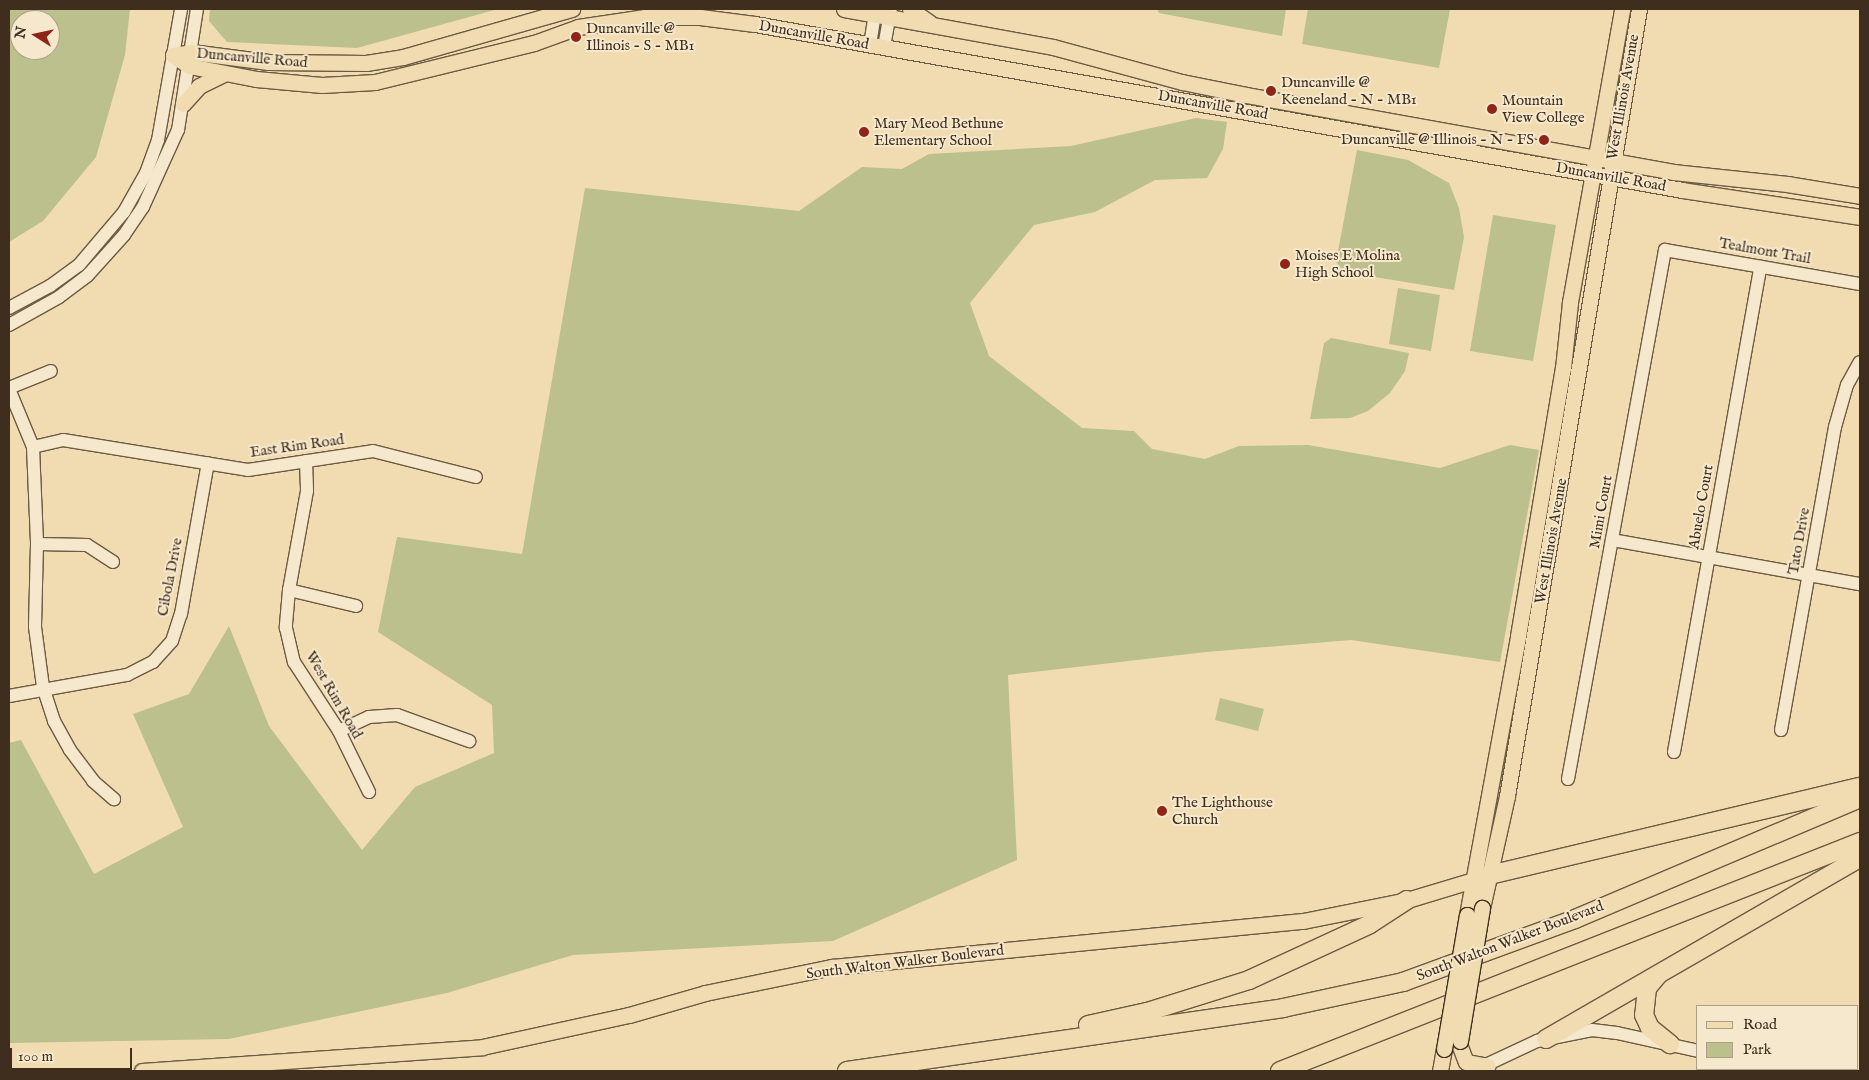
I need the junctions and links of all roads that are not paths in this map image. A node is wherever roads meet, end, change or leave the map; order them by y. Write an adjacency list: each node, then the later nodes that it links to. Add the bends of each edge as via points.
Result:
1 (181, 9): 15 (street)
2 (197, 9): 16 (street)
3 (572, 9): 11 (main road, Duncanville Road)
4 (844, 9): 8 (main road, Duncanville Road)
5 (910, 9): 12 (main road)
6 (1622, 9): 21 (main road, West Illinois Avenue)
7 (1639, 9): 22 (main road, West Illinois Avenue)
8 (875, 12): 10 (main road, Duncanville Road); 14 (street)
9 (701, 13): 13 (main road, Duncanville Road, via 578,27); 14 (main road, Duncanville Road)
10 (891, 13): 12 (main road, Duncanville Road); 14 (street)
11 (528, 22): 13 (main road); 17 (main road, Duncanville Road, via 403,57)
12 (933, 25): 21 (main road, Duncanville Road, via 1053,47 1182,82 1246,95)
13 (534, 43): 19 (main road, Duncanville Road, via 375,82)
14 (877, 46): 23 (main road, Duncanville Road)
15 (173, 55): 16 (main road, Duncanville Road); 30 (street, via 158,140 146,173 124,212 78,265 50,286)
16 (190, 59): 17 (main road, Duncanville Road); 18 (main road, Duncanville Road); 20 (street)
17 (354, 63): 19 (main road)
18 (224, 74): 19 (main road, Duncanville Road, via 290,84); 20 (main road, via 199,86)
19 (357, 83)
20 (184, 104): 31 (street, via 168,157 143,207 124,235 74,286 34,313)
21 (1596, 158): 22 (main road, Duncanville Road); 23 (main road, West Illinois Avenue)
22 (1612, 161): 24 (main road, West Illinois Avenue); 25 (main road, Duncanville Road)
23 (1593, 174): 24 (main road, Duncanville Road); 35 (main road, West Illinois Avenue, via 1570,302)
24 (1609, 177): 26 (main road, Duncanville Road); 36 (main road, West Illinois Avenue)
25 (1860, 196)
26 (1860, 217)
27 (1665, 250): 28 (street, Tealmont Trail); 41 (street, Mimi Court)
28 (1760, 267): 29 (street, Tealmont Trail); 43 (street, Abuelo Court)
29 (1860, 284)
30 (9, 308)
31 (9, 325)
32 (1860, 362): 45 (street, Tato Drive, via 1847,385 1835,427)
33 (51, 371): 34 (street)
34 (9, 388): 37 (street)
35 (1555, 419): 36 (main road); 49 (main road, West Illinois Avenue)
36 (1571, 422): 50 (main road, West Illinois Avenue)
37 (33, 447): 39 (street, East Rim Road, via 63,440); 42 (street)
38 (306, 461): 39 (street, East Rim Road, via 248,470); 40 (street, East Rim Road, via 373,451); 47 (street, West Rim Road, via 307,491)
39 (208, 463): 51 (street, Cibola Drive, via 182,614 172,641 153,662 127,675)
40 (476, 477)
41 (1612, 540): 43 (street); 59 (street, Mimi Court)
42 (37, 544): 44 (street, via 88,545); 51 (street, via 35,626)
43 (1708, 558): 45 (street); 56 (street, Abuelo Court)
44 (113, 562)
45 (1809, 575): 46 (street); 53 (street, Tato Drive)
46 (1860, 584)
47 (289, 590): 48 (street); 54 (street, West Rim Road, via 286,628 294,662)
48 (356, 606)
49 (1513, 666): 50 (main road); 57 (main road, West Illinois Avenue)
50 (1529, 669): 58 (main road, West Illinois Avenue)
51 (44, 687): 52 (street, Cibola Drive); 63 (street, via 54,722 70,750 93,781)
52 (9, 696)
53 (1781, 730)
54 (339, 731): 55 (street, via 369,717 396,715); 61 (street, West Rim Road)
55 (469, 741)
56 (1674, 752)
57 (1496, 758): 58 (main road); 67 (main road, West Illinois Avenue)
58 (1513, 762): 66 (main road, West Illinois Avenue)
59 (1568, 779)
60 (1860, 787): 66 (highway)
61 (369, 792)
62 (1860, 798): 74 (highway, South Walton Walker Boulevard, via 1575,919 1403,982 1283,1008)
63 (114, 799)
64 (1860, 842): 78 (highway)
65 (1860, 858): 69 (highway)
66 (1490, 874): 67 (main road, South Walton Walker Boulevard); 71 (main road, West Illinois Avenue, bridge)
67 (1474, 882): 68 (main road, South Walton Walker Boulevard); 79 (main road, West Illinois Avenue, bridge)
68 (1407, 900): 74 (highway, via 1370,924 1286,965 1203,996 1102,1023 972,1045); 76 (main road, South Walton Walker Boulevard, via 1303,921 832,968 705,993 629,1015 482,1047)
69 (1661, 972): 70 (highway); 72 (highway, via 1647,988 1644,1015 1650,1028)
70 (1546, 1039): 72 (street, via 1592,1030); 75 (street, via 1541,1047)
71 (1460, 1042): 75 (main road, via 1466,1062); 80 (main road, West Illinois Avenue)
72 (1670, 1044): 73 (street)
73 (1696, 1050)
74 (918, 1061): 77 (highway, South Walton Walker Boulevard)
75 (1490, 1068): 81 (street)
76 (142, 1071)
77 (846, 1071)
78 (1280, 1071)
79 (1440, 1071)
80 (1455, 1071)
81 (1473, 1071)

